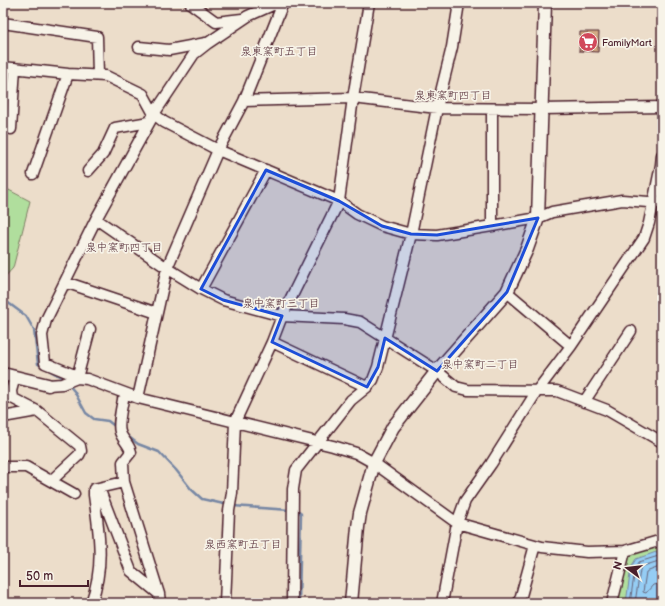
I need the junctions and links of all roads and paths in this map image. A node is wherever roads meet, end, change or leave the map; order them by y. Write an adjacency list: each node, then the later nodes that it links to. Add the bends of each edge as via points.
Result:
1 (277, 3): 7 (street)
2 (283, 3): 16 (street)
3 (369, 3): 15 (street)
4 (459, 3): 18 (street, via 452,47)
5 (545, 3): 20 (street)
6 (192, 4): 7 (street, via 216,22)
7 (244, 19): 9 (street)
8 (3, 23): 14 (street, via 97,37)
9 (208, 42): 10 (street, via 170,50); 21 (street, via 194,54)
10 (139, 47)
11 (3, 67): 12 (street)
12 (15, 68): 13 (street); 22 (street)
13 (68, 74): 14 (street); 27 (street)
14 (98, 75): 21 (street, via 106,76 143,94)
15 (353, 98): 16 (street); 18 (street); 28 (street)
16 (244, 101): 23 (street)
17 (662, 107): 20 (street)
18 (437, 108): 19 (street); 33 (street)
19 (492, 109): 20 (street); 32 (street)
20 (542, 109): 30 (street)
21 (152, 118): 23 (street); 26 (street, via 115,128 103,154); 31 (street)
22 (11, 129)
23 (218, 150): 25 (street); 34 (street)
24 (662, 155): 29 (street)
25 (266, 170): 28 (street); 36 (street)
26 (88, 171)
27 (33, 174)
28 (339, 201): 33 (street, via 357,214 382,226); 39 (street)
29 (658, 203): 30 (street, via 622,200 552,212); 44 (street, via 644,238)
30 (538, 218): 32 (street); 37 (street)
31 (96, 219): 34 (street); 35 (street)
32 (492, 226): 33 (street, via 437,234)
33 (411, 234): 42 (street)
34 (167, 268): 36 (street); 38 (street)
35 (65, 282): 38 (street); 48 (street, via 46,320 42,336 45,363 72,374)
36 (201, 289): 39 (street, via 223,300)
37 (507, 292): 44 (street); 45 (street)
38 (157, 313): 53 (street)
39 (282, 316): 42 (street, via 360,322); 43 (street)
40 (90, 329): 48 (street)
41 (632, 331): 54 (street)
42 (385, 338): 45 (street); 50 (street, via 378,367)
43 (272, 342): 50 (street); 57 (street)
44 (571, 346): 51 (street)
45 (437, 371): 51 (street, via 456,388); 60 (street, via 393,427)
46 (3, 374): 47 (street)
47 (15, 377): 49 (street); 55 (street, via 10,392 12,398)
48 (70, 381): 49 (street); 52 (street, via 87,379)
49 (48, 385)
50 (367, 387): 58 (street, via 350,400)
51 (536, 391): 54 (street, via 557,391); 66 (street, via 465,501)
52 (124, 393): 53 (street); 63 (street, via 120,432 131,452 123,462)
53 (138, 398): 57 (street)
54 (584, 402): 59 (street, via 607,410)
55 (37, 411): 56 (street); 62 (street, via 80,446 80,455)
56 (3, 417)
57 (236, 422): 58 (street); 72 (street)
58 (317, 442): 60 (street, via 356,453); 73 (street, via 296,470 292,489)
59 (662, 442)
60 (374, 463): 66 (street); 74 (street, via 360,513)
61 (3, 467): 62 (street, via 26,467)
62 (52, 480): 65 (street)
63 (124, 482): 64 (street); 70 (street)
64 (99, 488): 70 (street, via 131,571); 71 (street, via 94,489 94,495 100,546 96,590)
65 (74, 494)
66 (457, 523): 68 (street); 75 (street)
67 (662, 540): 69 (street)
68 (535, 545): 69 (street, via 587,552); 76 (street)
69 (625, 551): 77 (street)
70 (159, 599)
71 (90, 603)
72 (225, 603)
73 (292, 603)
74 (351, 603)
75 (442, 603)
76 (518, 603)
77 (612, 603)

